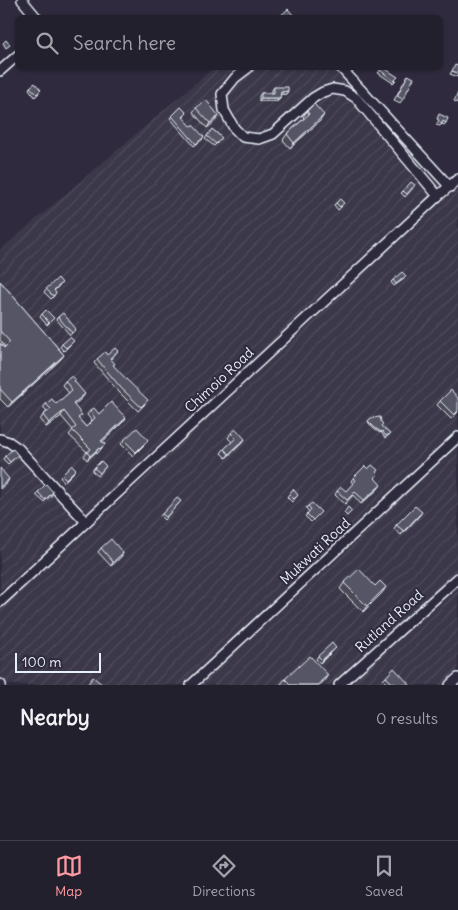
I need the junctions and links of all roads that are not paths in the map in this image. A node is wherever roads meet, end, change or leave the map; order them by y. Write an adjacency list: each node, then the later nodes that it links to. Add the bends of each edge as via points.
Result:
1 (22, 0): 2 (street)
2 (34, 15)
3 (15, 58): 6 (street)
4 (245, 70): 9 (street, via 222,94 224,110 243,137 259,140 274,134 313,98 333,89 345,91 356,98)
5 (343, 70): 8 (street)
6 (0, 71)
7 (458, 179): 8 (street, Chimoio Road)
8 (450, 187): 9 (street, Chimoio Road)
9 (438, 196): 12 (street, Chimoio Road)
10 (458, 437): 16 (street, Mukwati Road)
11 (0, 439): 12 (street, via 19,449)
12 (86, 522): 14 (street, Chimoio Road)
13 (458, 578): 17 (street, Rutland Road)
14 (0, 602)
15 (458, 678): 18 (street)
16 (191, 685)
17 (339, 685)
18 (450, 685)

